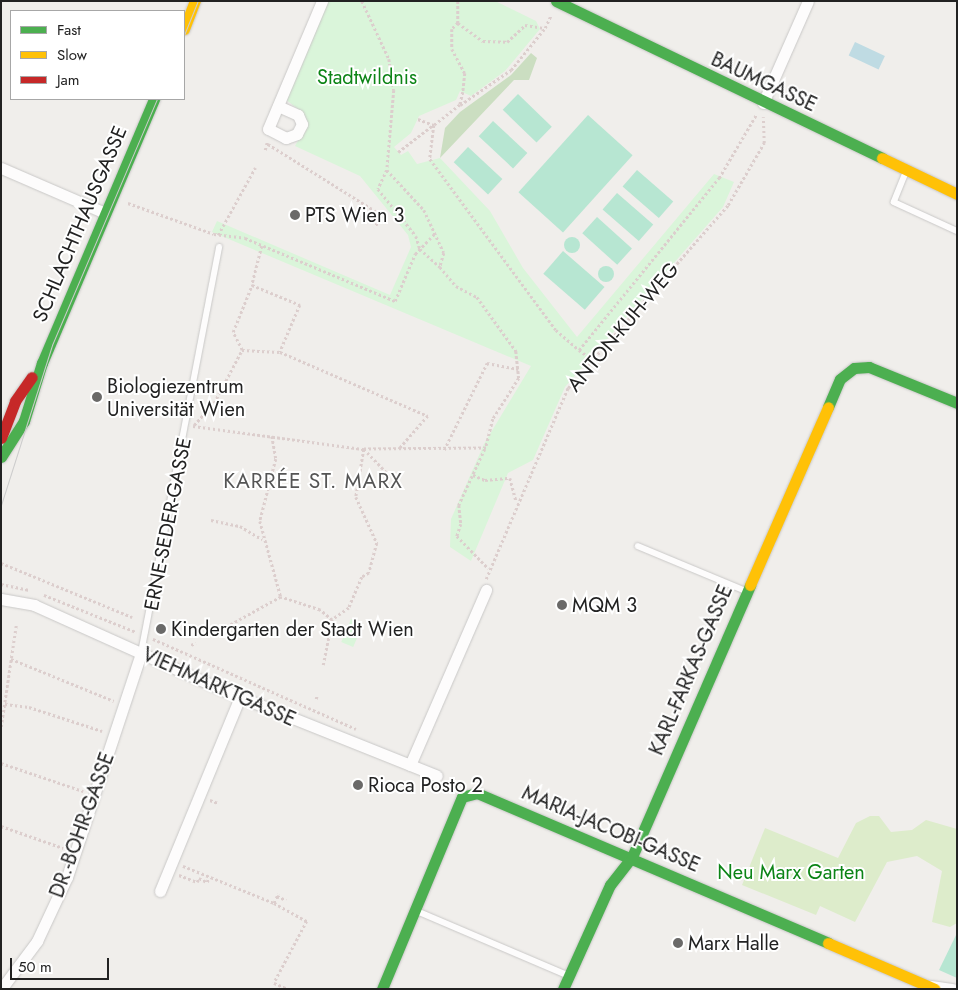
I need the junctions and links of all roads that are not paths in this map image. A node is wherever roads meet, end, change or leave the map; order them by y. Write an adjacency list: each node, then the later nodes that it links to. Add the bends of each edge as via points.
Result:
1 (195, 1): 5 (street)
2 (322, 1): 8 (street)
3 (808, 1): 7 (street)
4 (557, 2): 7 (street, BAUMGASSE)
5 (185, 26)
6 (154, 100): 12 (street, SCHLACHTHAUSGASSE)
7 (763, 103): 10 (street, BAUMGASSE)
8 (278, 106)
9 (1, 168): 12 (street)
10 (908, 169): 11 (street, BAUMGASSE); 13 (lane, via 894,202)
11 (957, 194)
12 (105, 213): 15 (street, SCHLACHTHAUSGASSE)
13 (957, 231)
14 (219, 246): 23 (lane, ERNE-SEDER-GASSE, via 190,426)
15 (42, 363): 17 (street, SCHLACHTHAUSGASSE, via 15,401); 18 (street, SCHLACHTHAUSGASSE, via 24,421)
16 (957, 403): 21 (street, KARL-FARKAS-GASSE, via 870,366 854,368 840,378)
17 (1, 438)
18 (1, 457)
19 (638, 546): 21 (lane)
20 (486, 590): 25 (street)
21 (746, 591): 27 (street, KARL-FARKAS-GASSE)
22 (1, 599): 23 (street, VIEHMARKTGASSE, via 34,605)
23 (141, 653): 24 (street, VIEHMARKTGASSE); 32 (street, DR.-BOHR-GASSE, via 75,852 37,941)
24 (240, 697): 25 (street, VIEHMARKTGASSE); 28 (street, via 211,755)
25 (410, 765): 26 (street, VIEHMARKTGASSE)
26 (437, 776)
27 (632, 858): 29 (street, MARIA-JACOBI-GASSE, via 470,794 459,804); 30 (street, KARL-FARKAS-GASSE, via 610,885); 31 (street, MARIA-JACOBI-GASSE)
28 (160, 890)
29 (415, 910): 30 (lane); 33 (street)
30 (569, 976): 34 (street, KARL-FARKAS-GASSE)
31 (933, 987): 35 (street, MARIA-JACOBI-GASSE)
32 (2, 988)
33 (382, 989)
34 (563, 989)
35 (953, 989)

